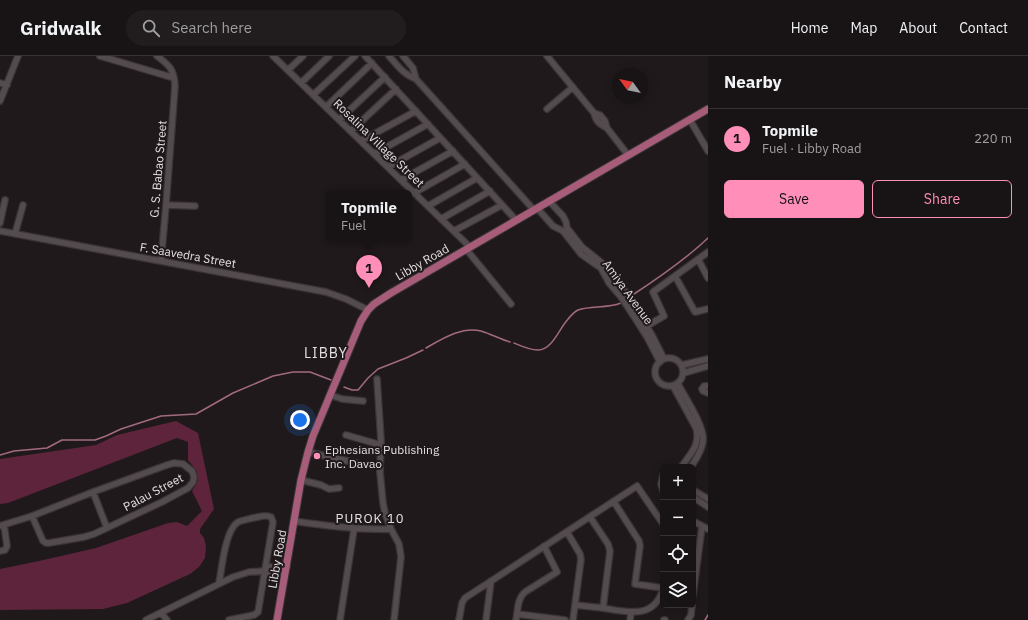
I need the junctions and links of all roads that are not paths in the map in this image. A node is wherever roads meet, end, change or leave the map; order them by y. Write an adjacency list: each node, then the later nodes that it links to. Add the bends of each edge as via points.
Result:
1 (18, 56): 19 (street)
2 (100, 56): 15 (street)
3 (157, 56): 15 (street, via 170,67)
4 (303, 56): 13 (street)
5 (329, 56): 18 (street)
6 (355, 56): 22 (street)
7 (366, 56): 12 (street)
8 (389, 56): 16 (street, via 403,72)
9 (403, 56): 16 (street, via 413,68)
10 (547, 56): 20 (street)
11 (275, 57): 13 (street, Rosalina Village Street)
12 (372, 63): 14 (street); 24 (street)
13 (288, 70): 18 (street, Rosalina Village Street)
14 (385, 77): 21 (street); 28 (street)
15 (174, 78): 48 (street, G. S. Babao Street)
16 (416, 79): 52 (street, Amiya Avenue)
17 (0, 82): 19 (street)
18 (301, 83): 22 (street, Rosalina Village Street)
19 (6, 85): 23 (street)
20 (573, 87): 25 (street); 37 (street, via 594,113 600,125 607,128)
21 (396, 89): 27 (street); 31 (street)
22 (314, 95): 24 (street, Rosalina Village Street)
23 (0, 101)
24 (326, 107): 28 (street, Rosalina Village Street)
25 (547, 109)
26 (708, 109): 29 (main road, Libby Road)
27 (416, 111): 30 (street); 33 (street)
28 (339, 120): 31 (street, Rosalina Village Street)
29 (690, 120): 35 (street); 37 (main road, Libby Road)
30 (428, 124): 32 (street); 36 (street)
31 (351, 131): 33 (street, Rosalina Village Street)
32 (440, 138): 34 (street); 39 (street)
33 (361, 141): 36 (street, Rosalina Village Street)
34 (453, 151): 38 (street); 41 (street)
35 (708, 151)
36 (374, 154): 39 (street, Rosalina Village Street)
37 (628, 155): 46 (main road, Libby Road)
38 (465, 164): 40 (street); 44 (street)
39 (388, 167): 41 (street, Rosalina Village Street)
40 (477, 178): 43 (street); 51 (street)
41 (401, 180): 42 (street, Rosalina Village Street)
42 (411, 190)
43 (490, 191): 49 (street); 53 (street)
44 (414, 193): 51 (street, Rosalina Village Street)
45 (6, 200): 55 (street)
46 (549, 201): 52 (main road, Libby Road); 56 (street, Amiya Avenue, via 563,216 566,222)
47 (23, 205): 59 (street)
48 (166, 205): 50 (street); 63 (street, G. S. Babao Street)
49 (502, 205): 54 (street); 58 (street)
50 (195, 206)
51 (428, 206): 53 (street, Rosalina Village Street)
52 (536, 209): 54 (main road, Libby Road); 56 (street, Amiya Avenue, via 553,226)
53 (441, 219): 58 (street, Rosalina Village Street)
54 (516, 220): 60 (main road, Libby Road)
55 (0, 223)
56 (565, 230): 69 (street, Amiya Avenue, via 581,254 601,268 609,283); 69 (street, Amiya Avenue, via 616,277)
57 (0, 231): 59 (street, F. Saavedra Street)
58 (454, 231): 60 (street, Rosalina Village Street)
59 (15, 234): 63 (street, F. Saavedra Street)
60 (468, 248): 66 (street, Rosalina Village Street); 68 (main road, Libby Road, via 380,300)
61 (708, 252): 62 (street)
62 (698, 259): 64 (street); 65 (street)
63 (160, 261): 68 (street, F. Saavedra Street, via 326,292)
64 (675, 276): 67 (street, via 695,312); 69 (street, via 653,292 664,316)
65 (708, 278)
66 (511, 304)
67 (708, 309)
68 (368, 310): 81 (main road, Libby Road)
69 (644, 328): 70 (street, Amiya Avenue)
70 (662, 360): 73 (street, via 674,359); 78 (street, via 655,371 658,381 670,387)
71 (705, 360): 72 (street); 74 (street)
72 (692, 363): 73 (street); 75 (street)
73 (682, 366): 76 (street)
74 (706, 366): 75 (street)
75 (694, 370): 76 (street)
76 (684, 373): 78 (street)
77 (377, 379): 84 (street)
78 (676, 385): 86 (street, via 697,432 698,440); 87 (street, via 702,430 703,442)
79 (708, 386): 80 (street, via 702,389)
80 (708, 393)
81 (330, 395): 82 (street); 85 (main road, Libby Road)
82 (363, 402)
83 (346, 435): 84 (street)
84 (381, 446): 108 (street, via 380,472 385,513)
85 (308, 452): 88 (street); 91 (main road, Libby Road)
86 (691, 453): 87 (street); 89 (street)
87 (697, 457): 90 (street)
88 (356, 463)
89 (683, 464)
90 (693, 464)
91 (301, 480): 92 (street, via 329,489); 102 (main road, Libby Road)
92 (339, 488)
93 (93, 492): 99 (street, Palau Street); 106 (street); 106 (street, Palau Street, via 174,463 183,464 192,471 193,482 188,488)
94 (696, 492): 96 (street)
95 (696, 499): 98 (street)
96 (708, 500)
97 (614, 502): 100 (street); 101 (street, via 637,486); 118 (street, via 639,541 635,584)
98 (708, 507)
99 (32, 516): 104 (street, Palau Street); 106 (street, Palau Street, via 42,540 48,543 88,536)
100 (590, 517): 109 (street); 121 (street, via 610,550)
101 (660, 520)
102 (294, 521): 107 (street); 113 (main road, Libby Road)
103 (696, 522): 105 (street)
104 (2, 525): 111 (street, via 7,546 5,550)
105 (705, 527): 112 (street)
106 (107, 528)
107 (354, 529): 108 (street); 132 (street)
108 (391, 529): 133 (street, via 399,544 401,557)
109 (567, 532): 110 (street); 120 (street, via 581,559)
110 (544, 546): 116 (street); 125 (street, via 557,572 523,594 519,601)
111 (0, 551)
112 (696, 562)
113 (287, 566): 114 (street, via 270,567); 115 (main road, Libby Road)
114 (264, 571): 115 (street, via 269,575); 117 (street, via 241,574); 117 (street, via 273,522 269,515 240,522 234,526 227,540); 129 (street, via 257,613)
115 (285, 575): 130 (main road, Libby Road)
116 (490, 581): 134 (street, via 463,599); 135 (street)
117 (219, 583): 123 (street)
118 (660, 588)
119 (660, 596): 124 (street, via 653,606 642,612)
120 (575, 605): 121 (street); 137 (street)
121 (603, 608): 124 (street)
122 (692, 608): 139 (street)
123 (161, 612): 127 (street); 128 (street)
124 (631, 613): 138 (street)
125 (517, 617): 126 (street)
126 (546, 619): 136 (street)
127 (146, 620)
128 (167, 620)
129 (229, 620)
130 (277, 620): 131 (street)
131 (281, 620)
132 (340, 620)
133 (394, 620)
134 (459, 620)
135 (486, 620)
136 (565, 620)
137 (573, 620)
138 (630, 620)
139 (688, 620)

